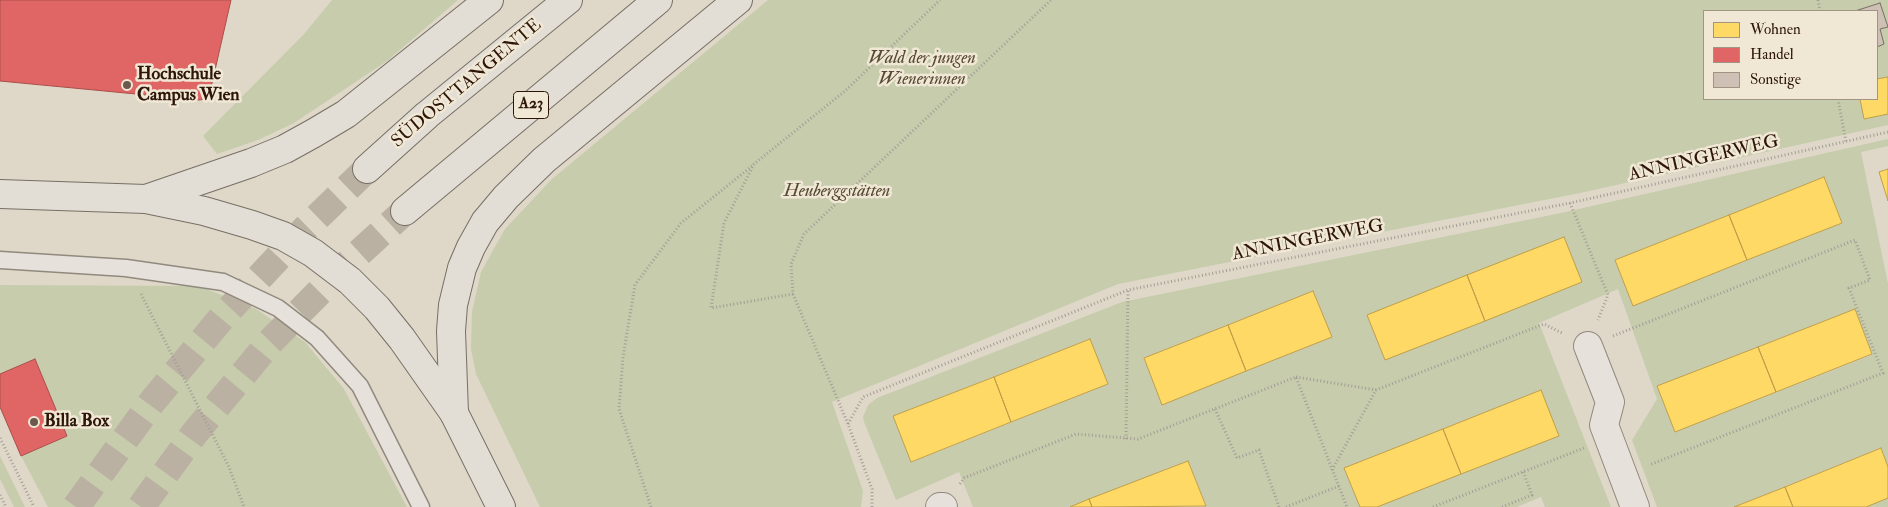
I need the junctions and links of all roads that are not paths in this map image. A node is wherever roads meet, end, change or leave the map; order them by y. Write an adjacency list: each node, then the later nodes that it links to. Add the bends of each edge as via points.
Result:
1 (489, 0): 7 (main road, via 346,114 314,133 251,163)
2 (568, 0): 5 (main road, SÜDOSTTANGENTE)
3 (658, 0): 8 (main road, A23)
4 (738, 0): 11 (main road, via 544,160 485,222 462,268 453,306)
5 (367, 169)
6 (7, 191): 7 (main road)
7 (146, 200): 11 (main road, via 204,211 252,225 283,236 313,253 350,281 377,308)
8 (405, 211)
9 (0, 260): 12 (lane, via 126,268 223,282 278,308 317,338 360,386)
10 (1588, 346): 14 (street, via 1610,402 1604,425)
11 (454, 413): 13 (main road)
12 (421, 507)
13 (501, 507)
14 (1635, 507)

